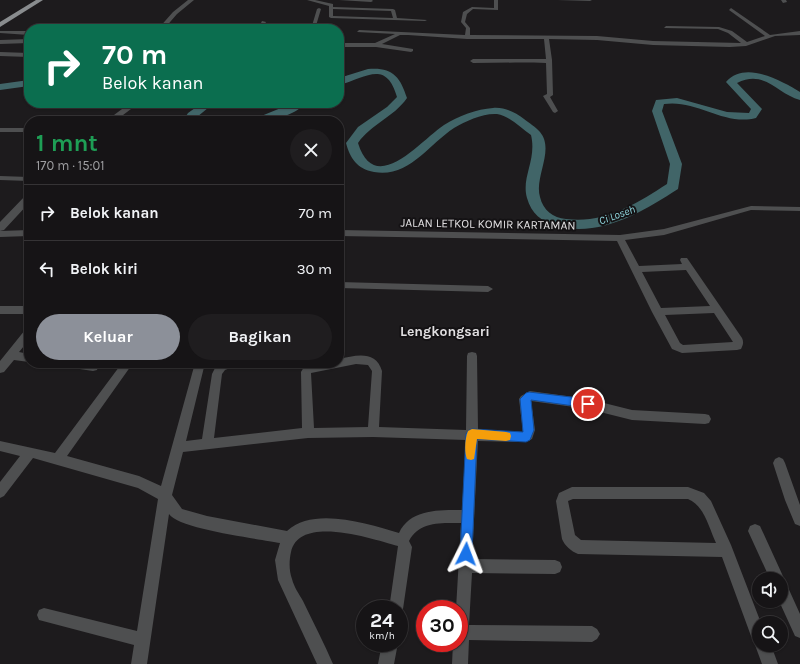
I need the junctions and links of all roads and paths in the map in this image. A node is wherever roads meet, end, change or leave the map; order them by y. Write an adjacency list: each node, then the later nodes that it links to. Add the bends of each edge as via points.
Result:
1 (40, 0): 18 (highway)
2 (191, 0): 16 (street)
3 (309, 0): 11 (street, via 331,5)
4 (341, 0): 5 (street)
5 (360, 0): 10 (street)
6 (496, 0): 26 (street, via 496,9 472,8 465,13 463,22 468,28)
7 (559, 0): 8 (street)
8 (583, 0): 9 (street)
9 (590, 0)
10 (372, 1)
11 (332, 8): 14 (street, via 393,10); 14 (street, via 331,17)
12 (319, 9): 17 (street)
13 (732, 10): 25 (street)
14 (394, 18): 15 (street)
15 (425, 20)
16 (165, 24)
17 (314, 24)
18 (0, 25)
19 (666, 27): 30 (street, via 719,28 730,32)
20 (359, 31): 23 (street)
21 (0, 32): 22 (street)
22 (24, 33)
23 (404, 33): 26 (street); 31 (street)
24 (800, 33): 25 (street)
25 (768, 36): 30 (street)
26 (467, 37): 27 (street)
27 (546, 38): 30 (street); 37 (street)
28 (24, 41): 29 (street)
29 (0, 42)
30 (746, 44)
31 (376, 45): 32 (street); 33 (street)
32 (344, 46)
33 (411, 50)
34 (0, 54): 35 (street)
35 (24, 55)
36 (473, 61): 37 (street)
37 (549, 61): 39 (street, via 550,95 546,96)
38 (128, 108): 40 (street)
39 (556, 111)
40 (117, 116)
41 (0, 130): 42 (street)
42 (24, 130)
43 (0, 178): 44 (street)
44 (24, 179)
45 (24, 202): 47 (street)
46 (800, 209): 51 (street, JALAN LETKOL KOMIR KARTAMAN, via 751,208 664,232)
47 (0, 228)
48 (24, 233): 49 (street)
49 (0, 234)
50 (344, 234): 51 (street, JALAN LETKOL KOMIR KARTAMAN)
51 (620, 238): 52 (street)
52 (635, 269): 55 (street, via 686,263); 58 (street)
53 (344, 285): 54 (street)
54 (488, 289)
55 (716, 309): 58 (street); 58 (street, via 738,341 737,346 680,348)
56 (0, 310): 57 (street)
57 (24, 310)
58 (657, 312)
59 (24, 338): 60 (street)
60 (11, 355): 62 (street); 68 (street)
61 (472, 356): 72 (street)
62 (24, 357)
63 (344, 362): 70 (street, via 363,360 376,366)
64 (124, 368): 77 (street)
65 (199, 368): 75 (street)
66 (220, 368): 73 (street, via 217,374)
67 (314, 368): 71 (street, via 306,372)
68 (0, 369)
69 (706, 419): 72 (street, via 632,415 588,404 530,396 525,399 529,430 526,437)
70 (373, 432): 71 (street); 72 (street)
71 (308, 433): 73 (street)
72 (472, 434): 81 (street)
73 (207, 444): 75 (street)
74 (0, 446): 76 (street)
75 (178, 448): 80 (street)
76 (30, 452): 77 (street); 79 (street)
77 (57, 460): 80 (street, via 139,482)
78 (780, 463): 82 (street)
79 (0, 492)
80 (165, 496): 84 (street, via 175,512 186,518); 98 (street)
81 (468, 516): 85 (street, via 418,522 408,528); 87 (street)
82 (800, 519)
83 (755, 531): 89 (street)
84 (290, 538): 85 (street, via 306,526 324,525); 103 (street, via 283,555 285,580)
85 (402, 541): 90 (street, via 405,547)
86 (726, 550): 86 (street, via 578,547 569,540 562,501 572,493 691,493 706,506); 94 (street)
87 (465, 566): 88 (street); 91 (street)
88 (555, 567)
89 (774, 572)
90 (397, 600)
91 (464, 600)
92 (788, 604): 95 (street)
93 (44, 615): 98 (street)
94 (752, 618)
95 (800, 631)
96 (468, 632): 97 (street)
97 (592, 634)
98 (143, 640): 102 (street)
99 (388, 652): 104 (street)
100 (461, 652): 105 (street)
101 (766, 652): 106 (street)
102 (139, 664)
103 (325, 664)
104 (386, 664)
105 (460, 664)
106 (770, 664)

